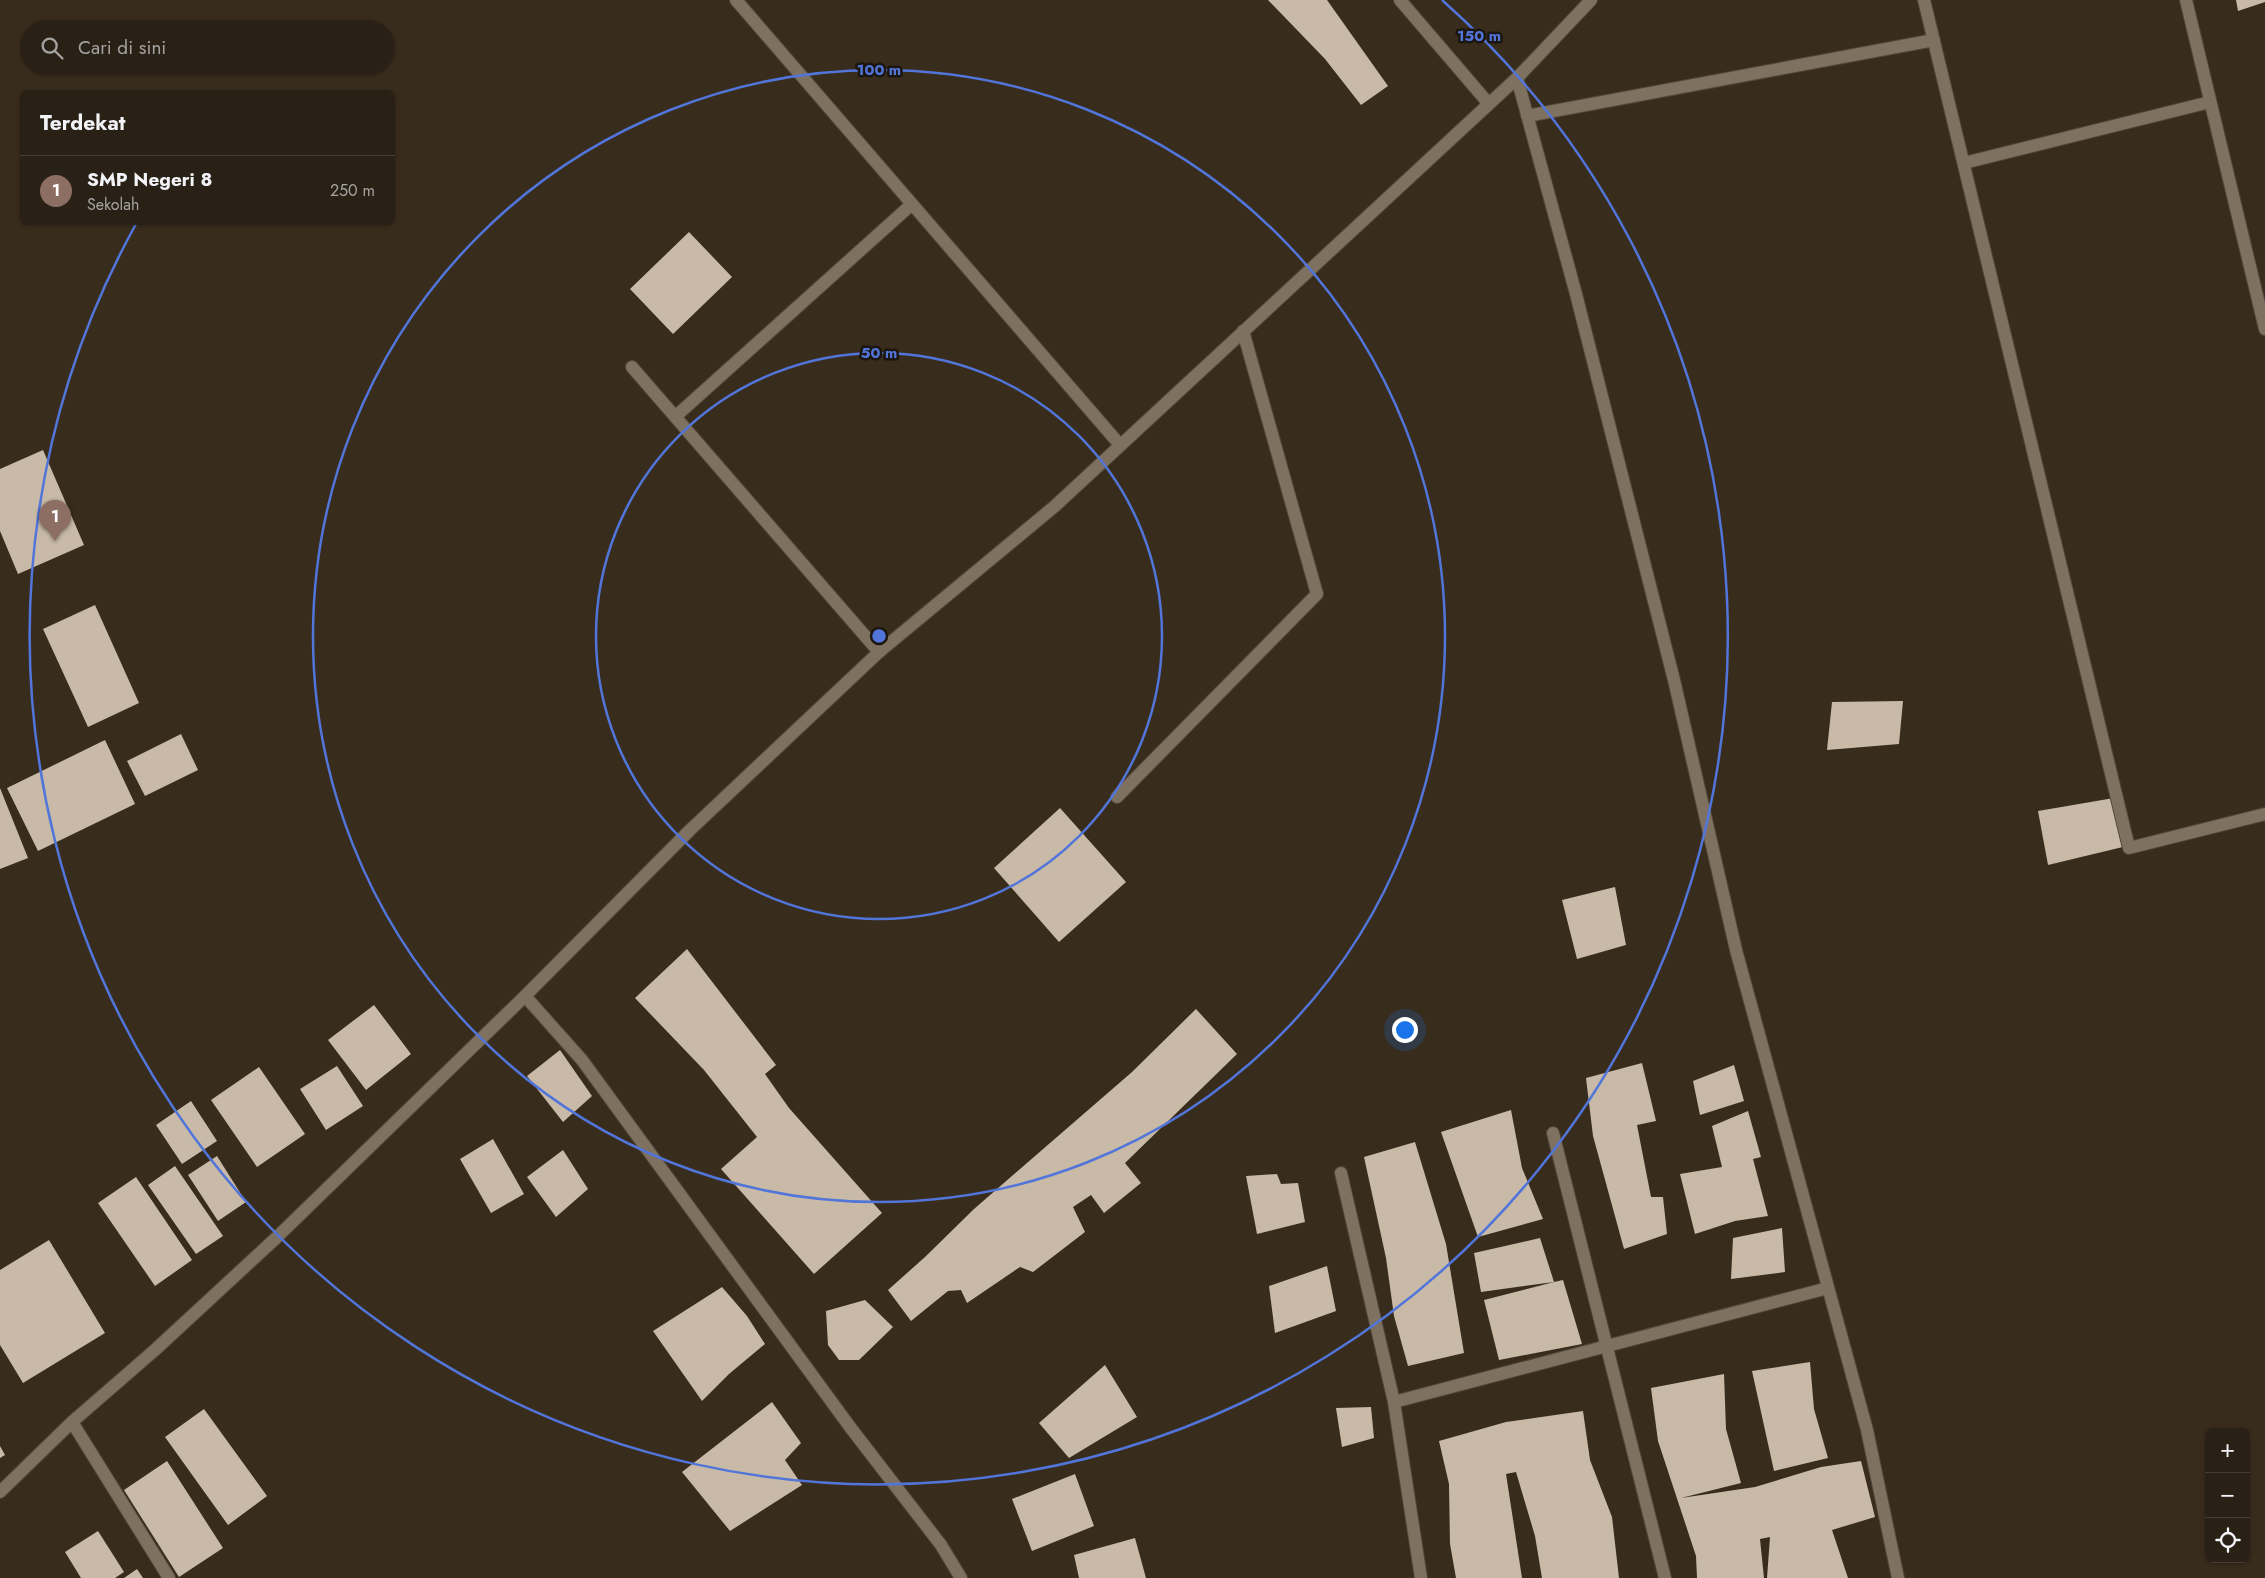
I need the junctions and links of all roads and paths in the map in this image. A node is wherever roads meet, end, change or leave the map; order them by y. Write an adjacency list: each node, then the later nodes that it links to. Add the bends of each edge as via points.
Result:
1 (736, 0): 12 (street)
2 (1400, 0): 9 (street)
3 (1924, 0): 6 (street)
4 (2186, 0): 8 (street)
5 (1589, 1): 7 (street)
6 (1934, 40): 10 (street); 11 (street)
7 (1517, 78): 9 (street); 10 (street)
8 (2210, 102): 11 (street); 13 (street)
9 (1489, 104): 14 (street)
10 (1527, 116): 24 (street, via 1576,294 1674,680 1736,950)
11 (1964, 163): 20 (street, via 2129,848)
12 (912, 204): 16 (street); 17 (street)
13 (2265, 329)
14 (1243, 331): 17 (street); 19 (street, via 1316,594)
15 (632, 367): 16 (street)
16 (676, 416): 18 (street)
17 (1120, 445): 18 (street, via 1054,506)
18 (879, 652): 21 (street, via 690,830)
19 (1117, 797)
20 (2265, 814)
21 (525, 996): 27 (street, via 276,1238); 30 (street, via 582,1060 850,1427 941,1545)
22 (1553, 1133): 25 (street)
23 (1341, 1173): 26 (street)
24 (1828, 1288): 25 (street); 33 (street, via 1867,1430)
25 (1606, 1346): 26 (street); 32 (street)
26 (1394, 1402): 31 (street)
27 (72, 1422): 28 (street); 29 (street)
28 (0, 1492)
29 (169, 1578)
30 (961, 1578)
31 (1421, 1578)
32 (1665, 1578)
33 (1898, 1578)

